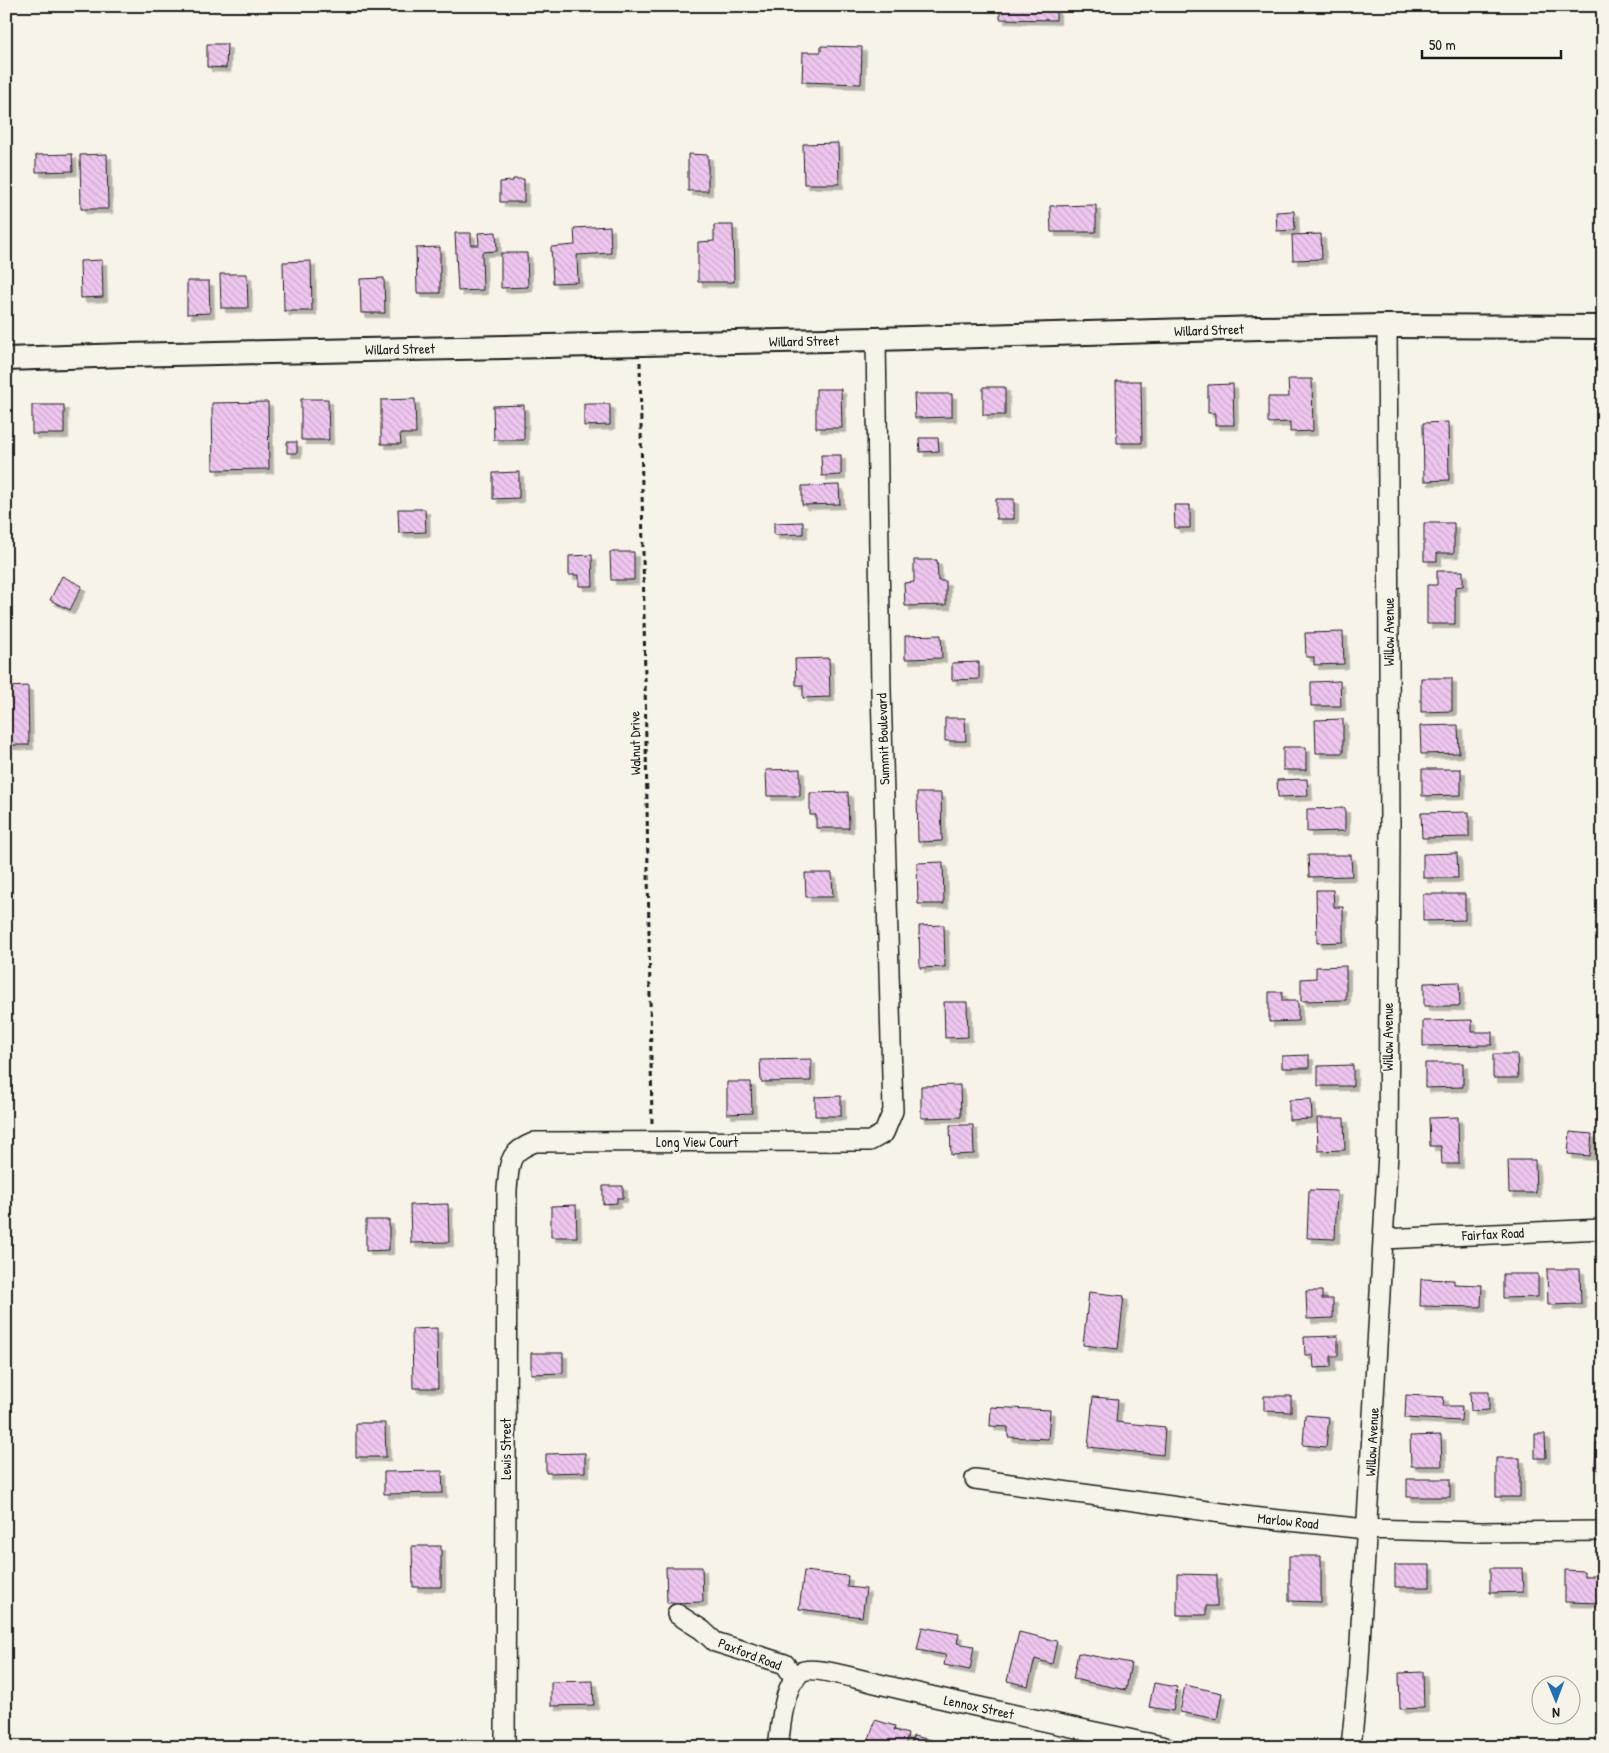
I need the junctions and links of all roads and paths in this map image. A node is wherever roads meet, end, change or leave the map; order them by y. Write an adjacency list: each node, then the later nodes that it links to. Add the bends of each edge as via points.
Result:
1 (1386, 326): 2 (street, Willard Street); 3 (street, Willard Street); 10 (street, Willow Avenue, via 1390,824 1388,1153)
2 (1603, 327)
3 (876, 339): 4 (street, Willard Street); 6 (street, Summit Boulevard, via 881,690 893,1111)
4 (640, 344): 5 (street, Willard Street); 7 (path, Walnut Drive)
5 (6, 359)
6 (880, 1136): 7 (street, Long View Court, via 870,1141)
7 (652, 1142): 8 (street, Long View Court, via 535,1142)
8 (515, 1153): 16 (street, Lewis Street, via 507,1189)
9 (1603, 1229): 10 (street, Fairfax Road)
10 (1383, 1239): 12 (street, Willow Avenue)
11 (975, 1479): 12 (street, Marlow Road, via 1251,1517)
12 (1366, 1529): 13 (street, Marlow Road); 19 (street, Willow Avenue)
13 (1603, 1531)
14 (677, 1614): 15 (street, Paxford Road, via 715,1642 784,1664)
15 (795, 1679): 17 (street, via 785,1700); 18 (street, Lennox Street, via 808,1670 834,1673)
16 (505, 1747)
17 (778, 1747)
18 (1166, 1747)
19 (1351, 1747)

